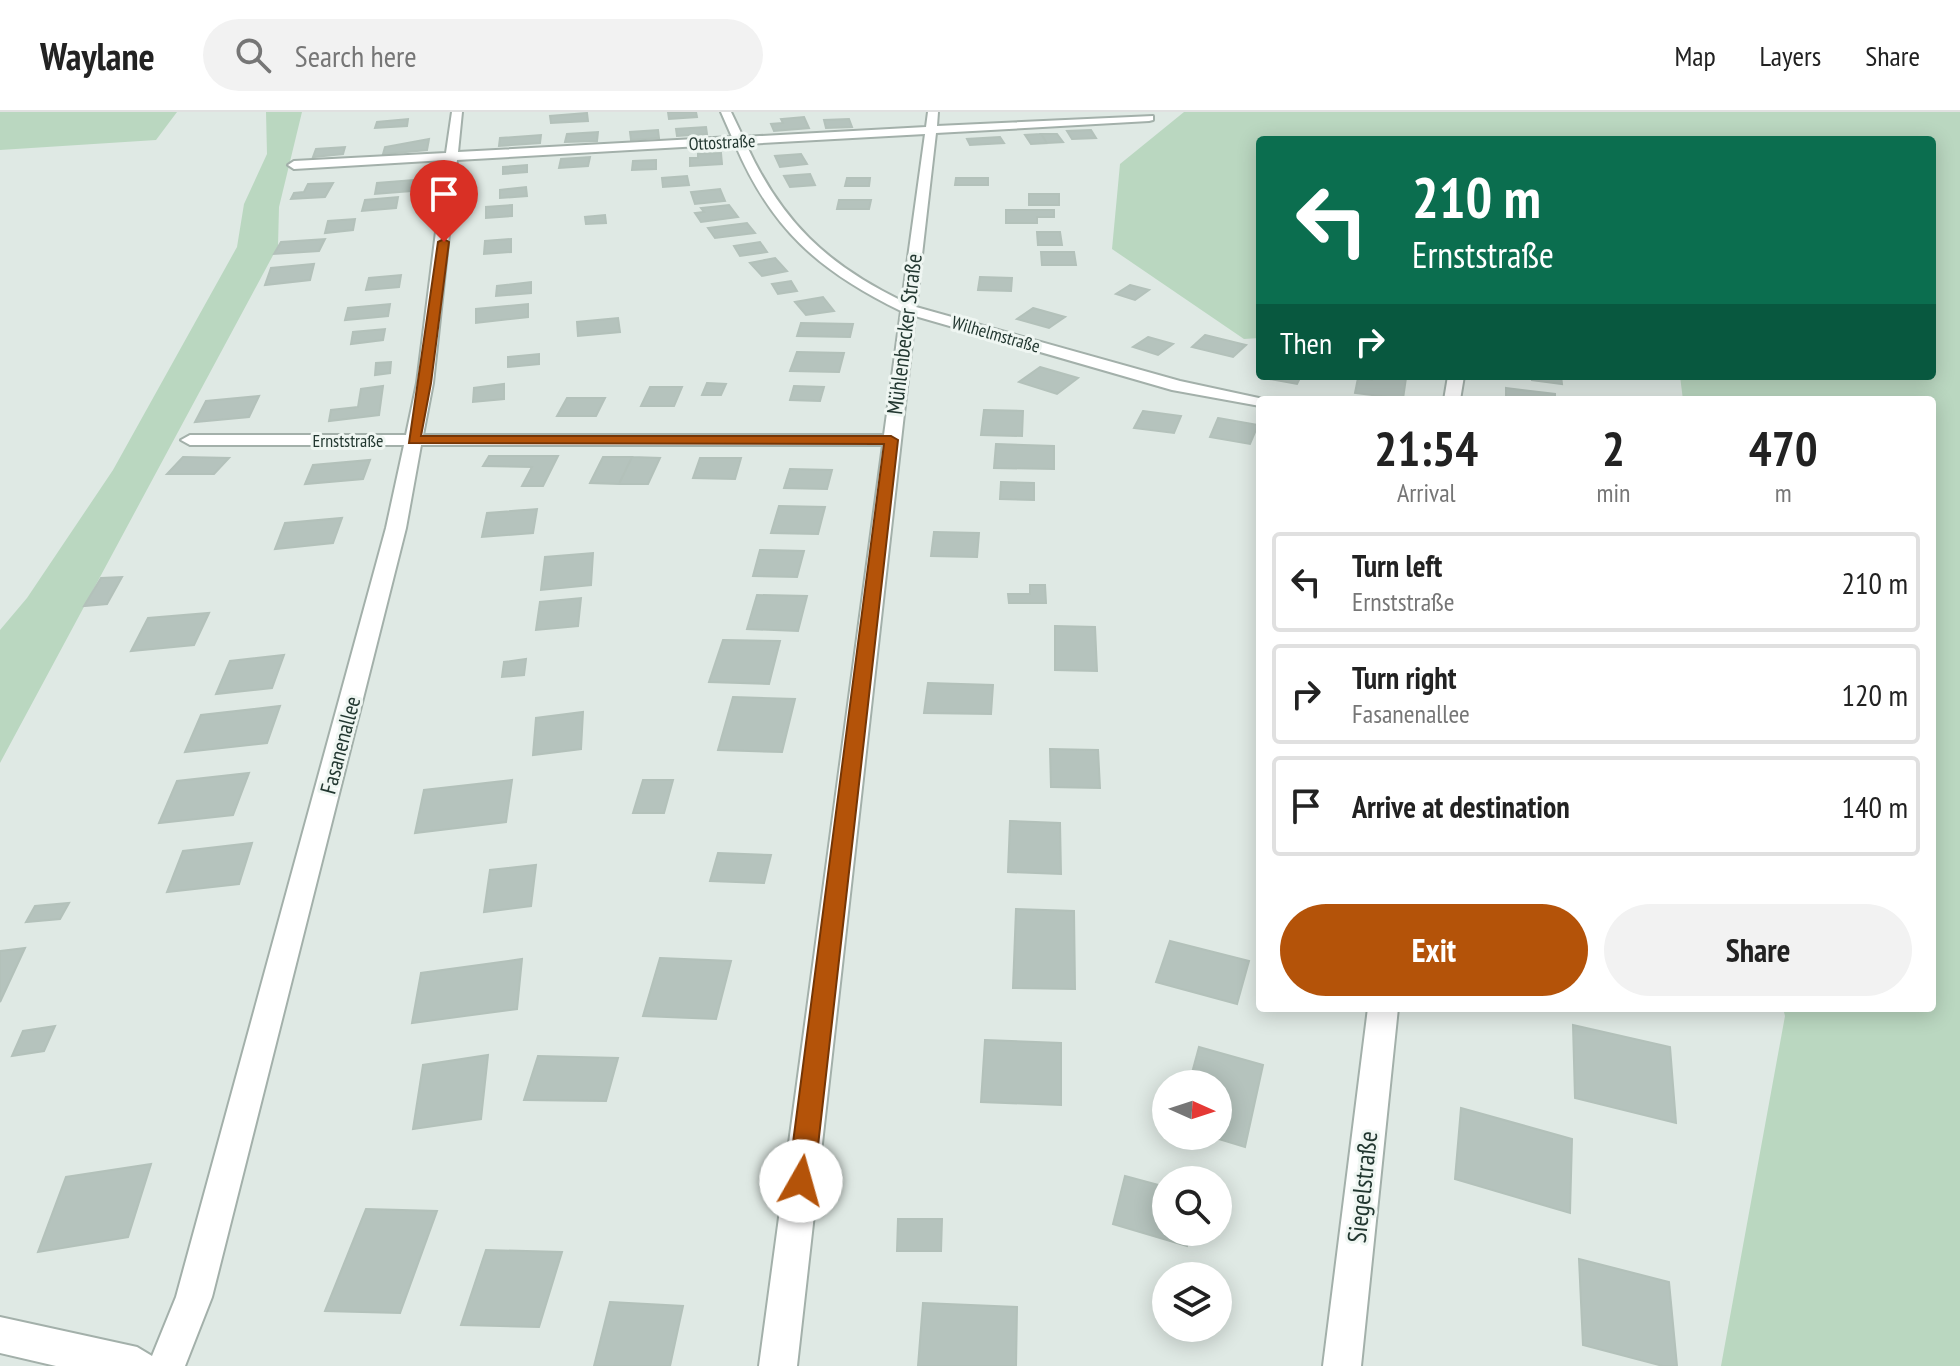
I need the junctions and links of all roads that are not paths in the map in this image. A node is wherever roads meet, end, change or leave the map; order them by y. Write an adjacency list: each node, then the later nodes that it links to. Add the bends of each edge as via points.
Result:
1 (457, 112): 6 (street, Fasanenallee)
2 (726, 112): 5 (street, Wilhelmstraße)
3 (1149, 118): 4 (street, Ottostraße)
4 (931, 122): 5 (street, Ottostraße); 8 (street, Mühlenbecker Straße)
5 (740, 141): 6 (street, Ottostraße); 8 (street, Wilhelmstraße, via 767,199 800,238 847,275)
6 (450, 157): 7 (street, Ottostraße); 11 (street, Fasanenallee, via 425,383)
7 (294, 165)
8 (908, 309): 9 (street, Wilhelmstraße, via 1168,383); 12 (street, Mühlenbecker Straße)
9 (1256, 400)
10 (190, 440): 11 (street, Ernststraße)
11 (413, 440): 12 (street, Ernststraße); 16 (street, Fasanenallee, via 369,634 194,1297)
12 (891, 440): 17 (street, Mühlenbecker Straße)
13 (1383, 1012): 18 (street, Siegelstraße)
14 (0, 1335): 15 (street)
15 (137, 1366)
16 (166, 1366)
17 (778, 1366)
18 (1342, 1366)

